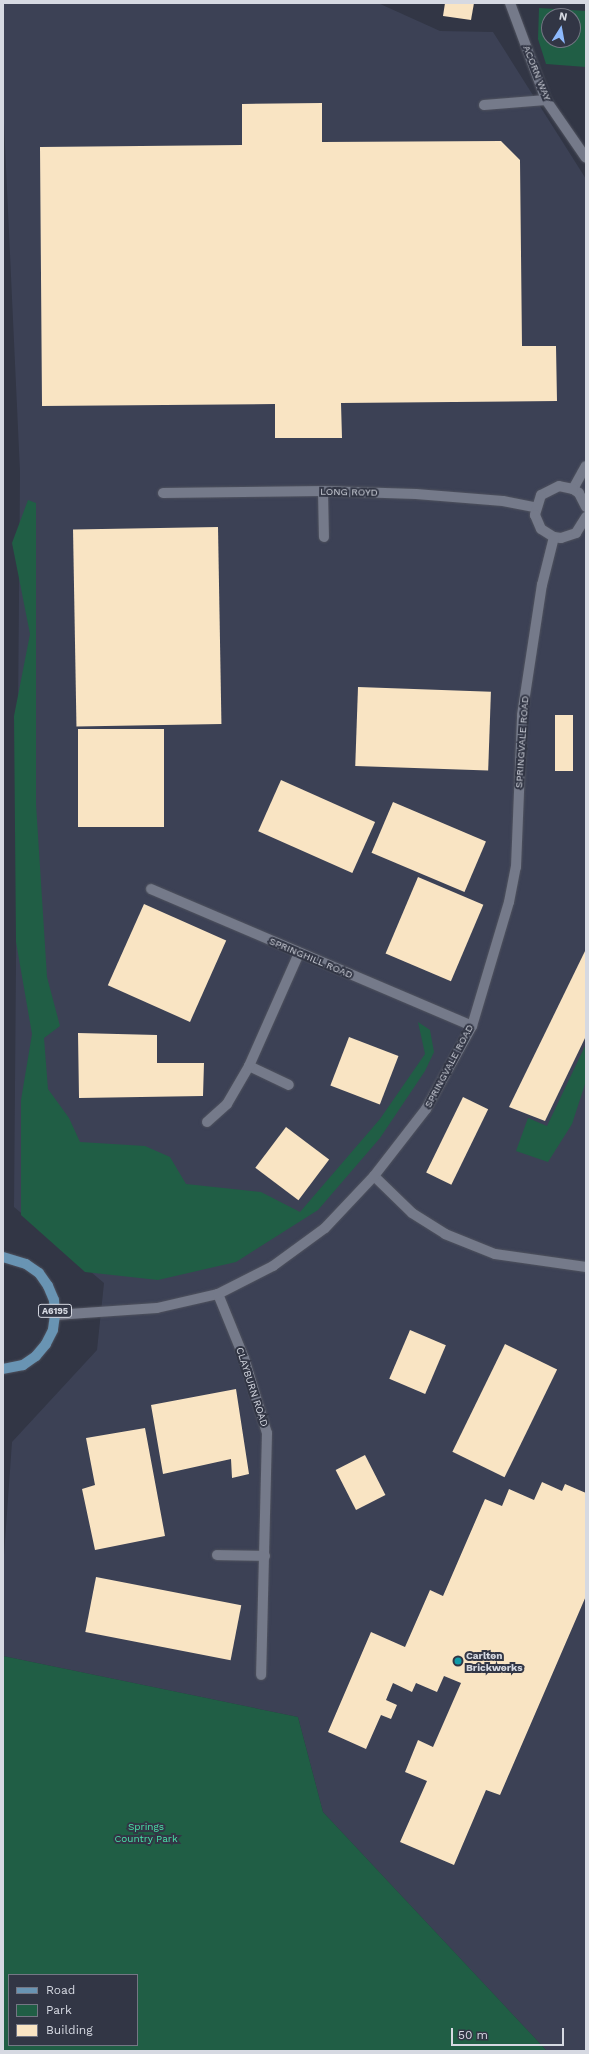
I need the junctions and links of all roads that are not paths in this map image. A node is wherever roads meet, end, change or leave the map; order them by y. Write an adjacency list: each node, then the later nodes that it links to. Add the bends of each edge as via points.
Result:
1 (510, 3): 2 (street, ACORN WAY)
2 (546, 100): 3 (street); 4 (street, ACORN WAY)
3 (484, 105)
4 (586, 158)
5 (586, 466): 6 (street)
6 (573, 489): 9 (street, via 559,486 546,490); 10 (street)
7 (323, 491): 8 (street, LONG ROYD); 9 (street, LONG ROYD, via 456,496); 12 (street)
8 (163, 493)
9 (535, 507): 13 (street, via 537,522 541,529)
10 (586, 507)
11 (586, 516): 13 (street, via 576,533 561,538)
12 (324, 537)
13 (554, 537): 16 (street, SPRINGVALE ROAD, via 542,585 522,715 516,867 494,959)
14 (151, 889): 15 (street, SPRINGHILL ROAD)
15 (299, 953): 16 (street, SPRINGHILL ROAD); 17 (street)
16 (472, 1026): 20 (street, SPRINGVALE ROAD, via 426,1109)
17 (249, 1066): 18 (street); 19 (street, via 226,1104)
18 (289, 1085)
19 (207, 1122)
20 (374, 1176): 22 (street, via 412,1213 445,1234 495,1254); 23 (street, SPRINGVALE ROAD, via 325,1228 273,1266)
21 (3, 1257): 24 (main road, A6195, via 26,1264 39,1273 54,1300)
22 (586, 1267)
23 (218, 1294): 24 (street, SPRINGVALE ROAD, via 157,1308); 27 (street, CLAYBURN ROAD, via 244,1358 267,1433)
24 (55, 1315): 25 (main road, A6195, via 49,1337 36,1356 23,1364)
25 (3, 1369)
26 (217, 1556): 27 (street)
27 (265, 1556): 28 (street, CLAYBURN ROAD)
28 (261, 1675)

